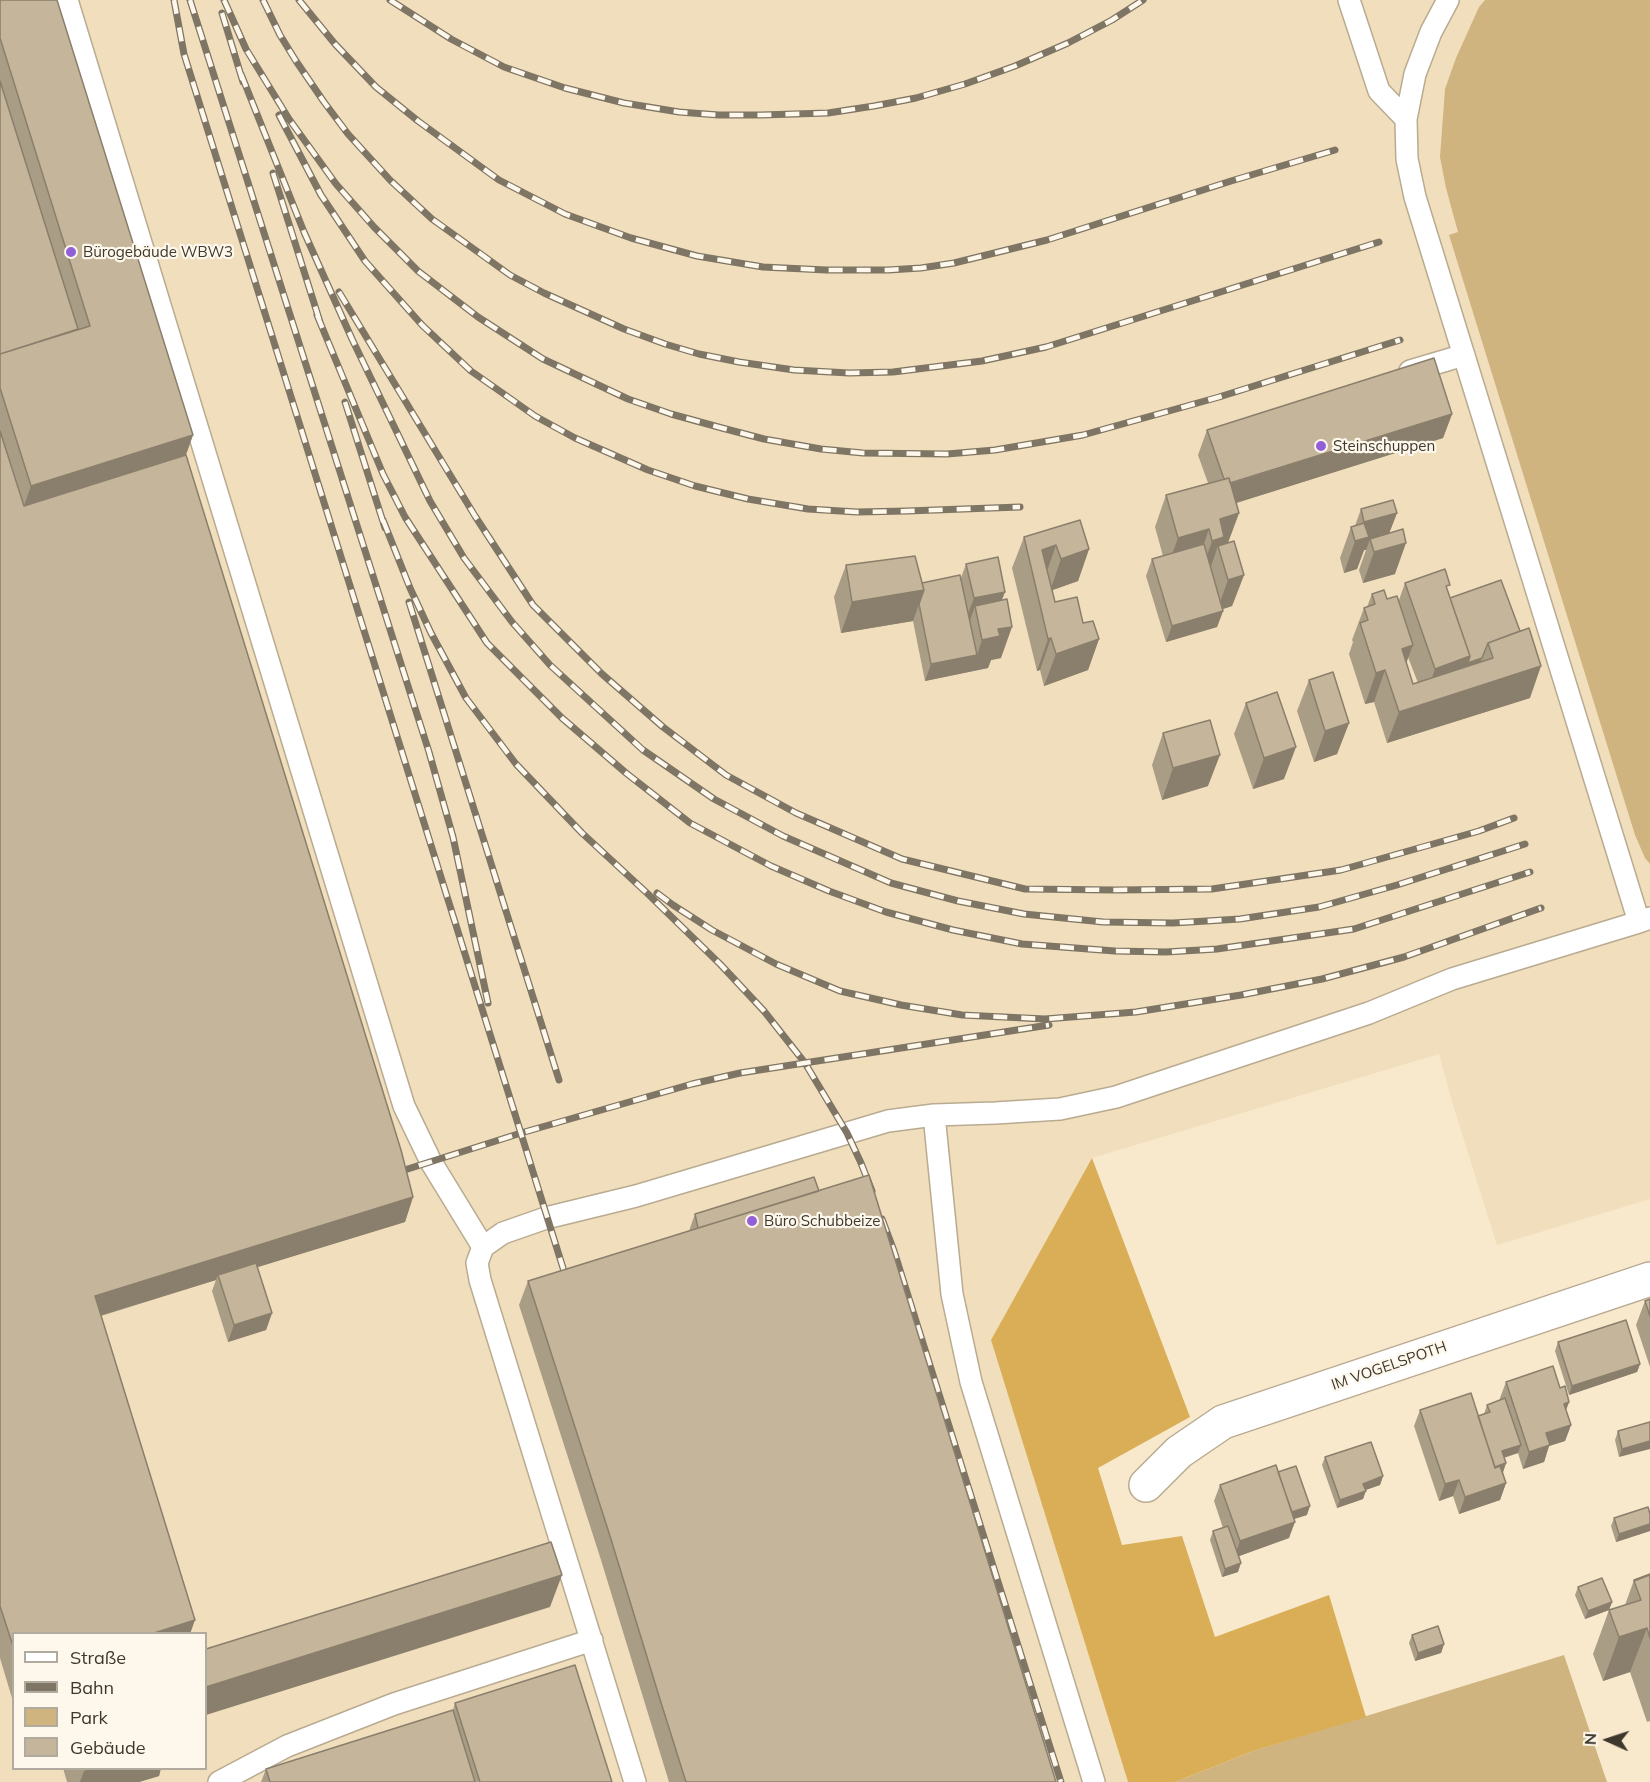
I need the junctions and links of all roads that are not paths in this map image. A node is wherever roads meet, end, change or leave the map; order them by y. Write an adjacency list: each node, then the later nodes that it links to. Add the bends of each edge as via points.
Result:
1 (67, 0): 9 (lane, via 404,1106)
2 (1349, 0): 4 (lane, via 1379,91)
3 (1448, 0): 4 (lane, via 1415,74)
4 (1406, 119): 5 (lane, via 1407,159 1415,197)
5 (1464, 355): 6 (lane); 7 (lane)
6 (1396, 375)
7 (1645, 920): 8 (lane, via 1452,979 1369,1013 1116,1097 1060,1109)
8 (934, 1115): 9 (lane, via 888,1121 636,1196 546,1218 503,1233); 15 (lane, via 952,1294 971,1382)
9 (483, 1247): 12 (lane, via 477,1263 480,1280)
10 (1650, 1279): 11 (street, IM VOGELSPOTH, via 1222,1422 1179,1452)
11 (1146, 1485)
12 (592, 1640): 13 (lane, via 394,1704 287,1746); 14 (lane)
13 (219, 1782)
14 (635, 1782)
15 (1094, 1782)

